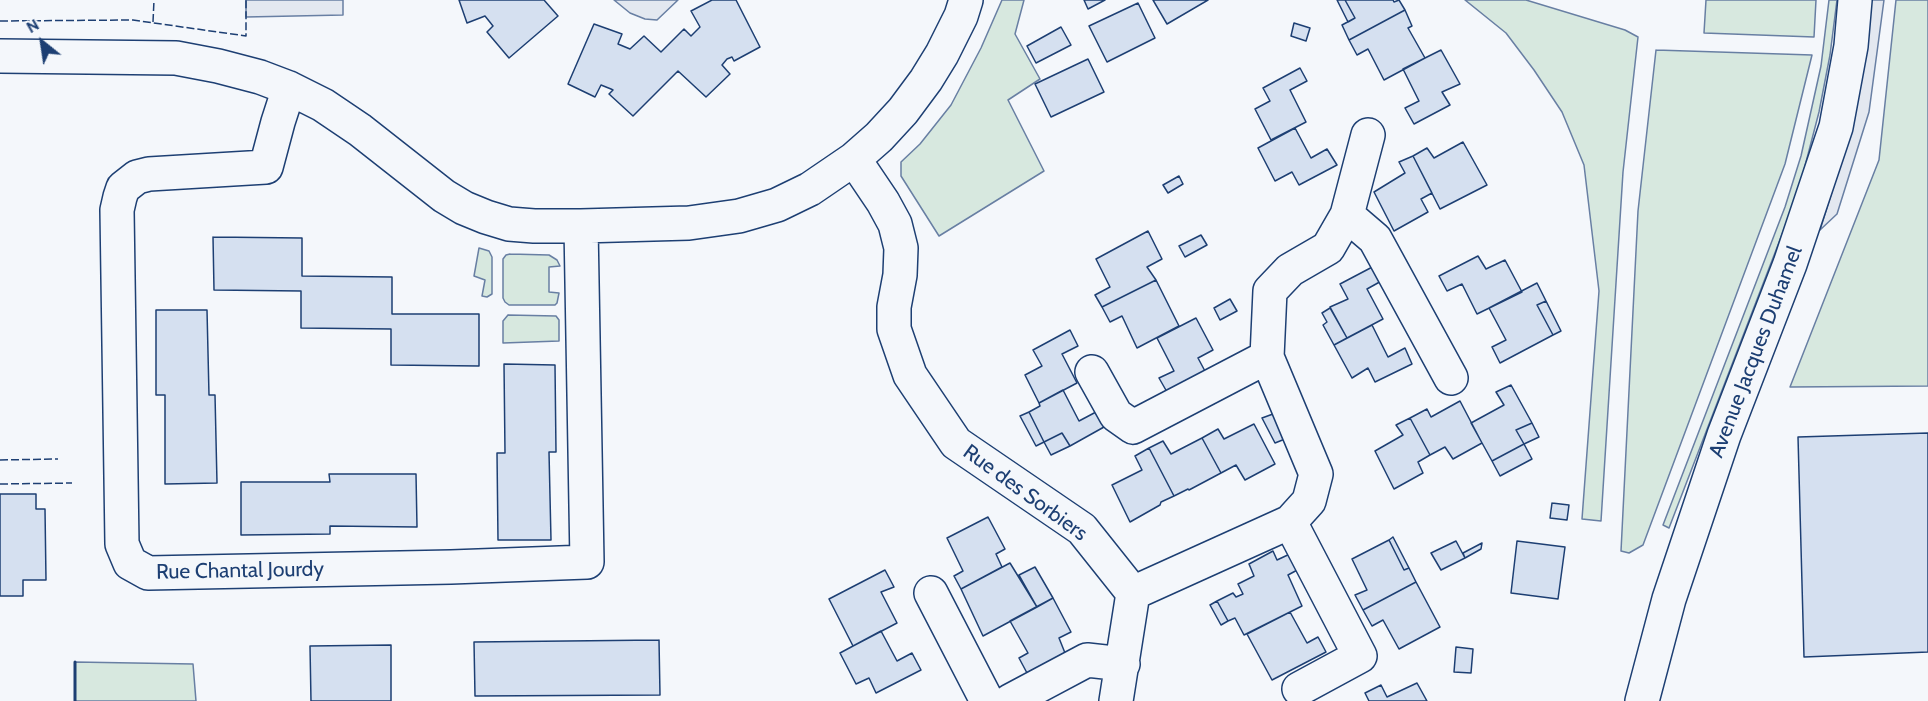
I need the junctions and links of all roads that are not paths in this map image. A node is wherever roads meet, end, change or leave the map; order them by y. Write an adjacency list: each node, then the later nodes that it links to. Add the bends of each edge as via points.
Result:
1 (966, 0): 6 (street, via 926,80 903,111)
2 (1855, 0): 20 (street, Avenue Jacques Duhamel, via 1836,127 1790,264 1724,435 1669,599)
3 (0, 56): 4 (street, via 176,58 219,66)
4 (289, 88): 8 (street, via 360,130 464,208 509,224); 8 (street, Rue Chantal Jourdy, via 266,167 149,174 137,177 123,188 117,210 122,544 130,563 148,573 587,562)
5 (1368, 135): 7 (street)
6 (854, 159): 8 (street, via 810,189 777,205 739,216 689,223); 14 (street, Rue des Sorbiers, via 891,216 901,248 894,328 910,375 956,443 1082,530)
7 (1347, 214): 9 (street, via 1328,248 1290,270 1270,291); 11 (street, via 1375,239)
8 (581, 226)
9 (1267, 357): 10 (street, via 1133,427 1116,415); 12 (street, via 1316,474 1309,501)
10 (1092, 372)
11 (1451, 378)
12 (1290, 522): 14 (street); 16 (street, via 1360,656)
13 (931, 593): 17 (street)
14 (1133, 593): 15 (street)
15 (1123, 664): 18 (street, via 1087,660); 19 (street)
16 (1299, 689)
17 (987, 701)
18 (1010, 701)
19 (1116, 701)
20 (1642, 701)

